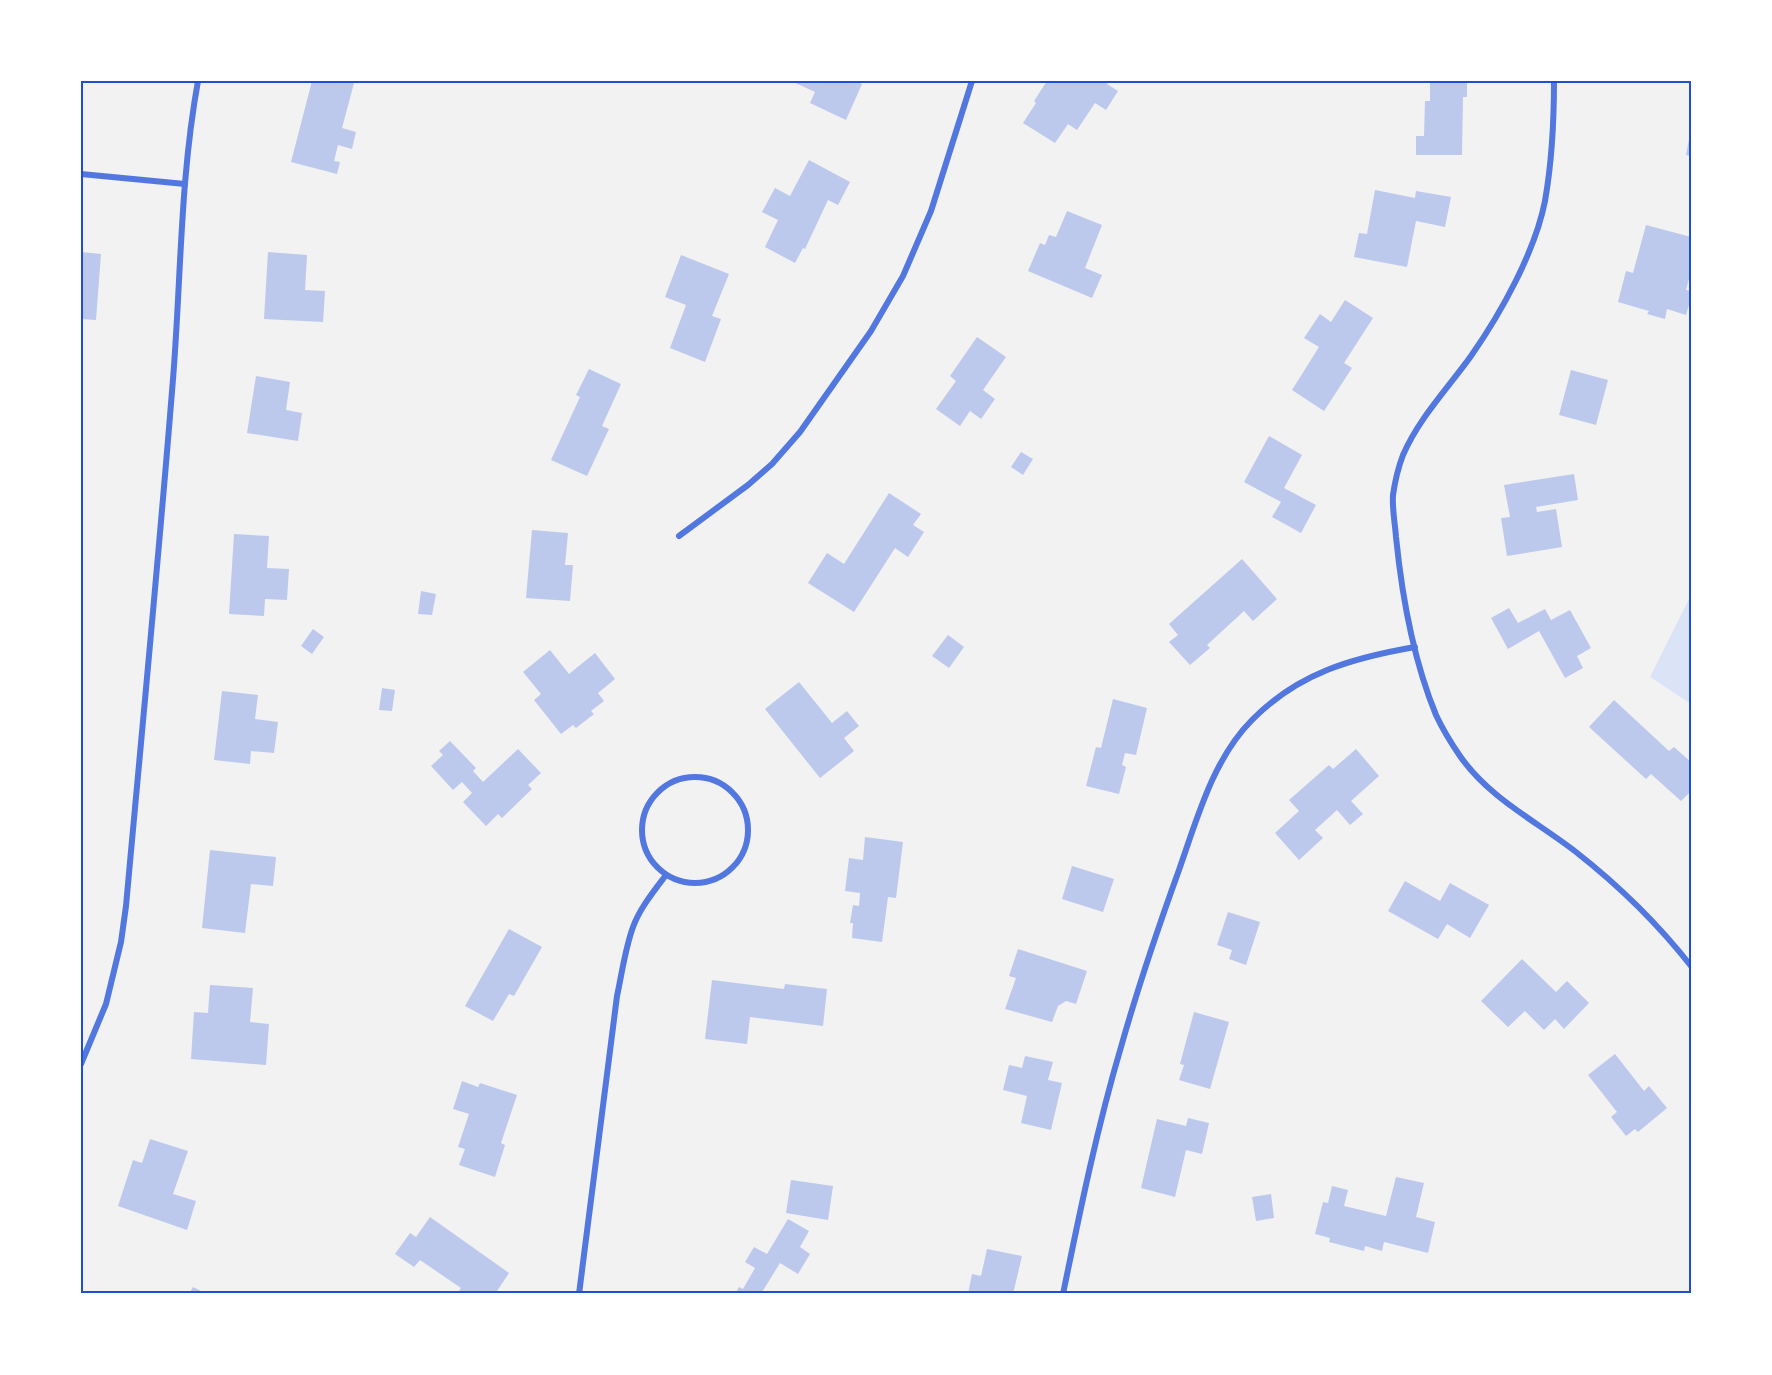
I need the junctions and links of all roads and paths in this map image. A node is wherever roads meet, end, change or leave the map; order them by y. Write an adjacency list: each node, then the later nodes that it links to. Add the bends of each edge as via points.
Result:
1 (198, 81): 5 (street)
2 (972, 81): 6 (street, via 932,211 903,276 871,331 800,432 772,464)
3 (1554, 81): 7 (street, via 1546,192 1532,245 1504,304 1471,356 1434,403 1396,474 1393,498 1400,573)
4 (81, 174): 5 (street)
5 (185, 184): 10 (street, via 173,386 122,942 106,1004)
6 (679, 536)
7 (1415, 648): 9 (street, via 1444,731 1477,777 1607,878 1674,943); 12 (street, via 1345,662 1295,686 1252,720 1221,763 1175,879 1121,1047 1085,1187)
8 (666, 875): 8 (street, via 650,860 642,839 644,816 654,796 683,779 705,778 726,788 740,803 747,824 745,845 735,864 718,878 697,883); 11 (street, via 634,926 625,955)
9 (1691, 966)
10 (81, 1064)
11 (579, 1294)
12 (1063, 1294)

